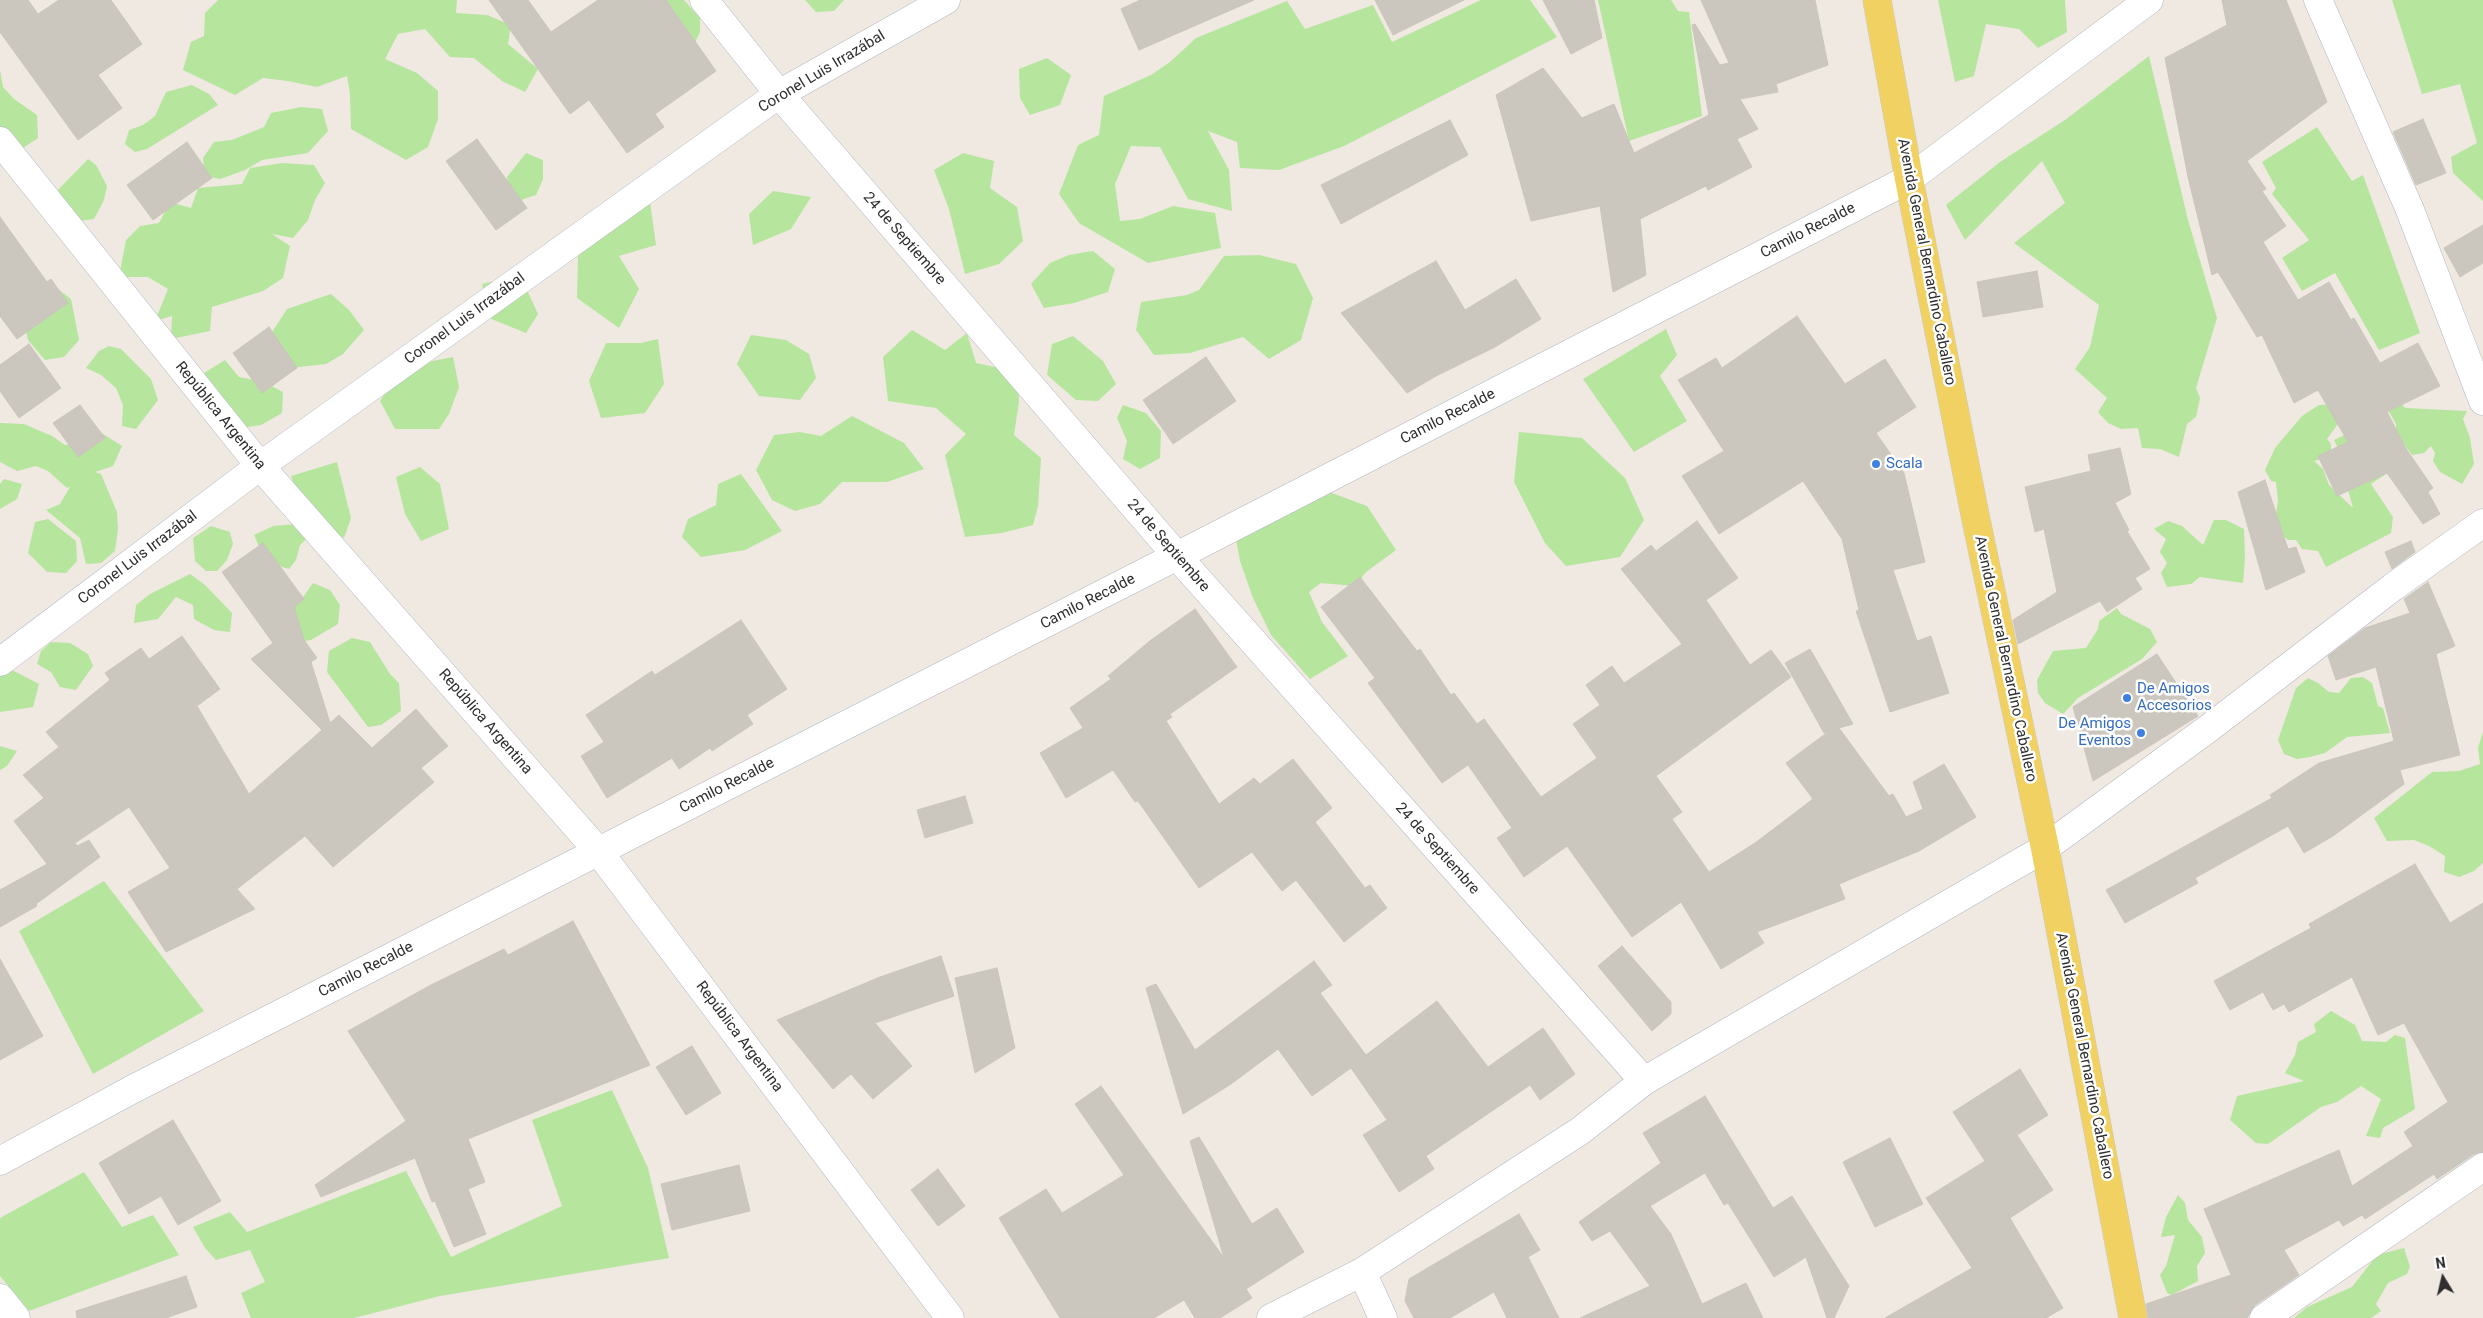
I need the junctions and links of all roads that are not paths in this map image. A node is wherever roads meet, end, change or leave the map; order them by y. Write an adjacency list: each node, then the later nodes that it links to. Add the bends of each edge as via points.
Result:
1 (704, 0): 6 (street, 24 de Septiembre)
2 (946, 0): 6 (street, Coronel Luis Irrazábal)
3 (1877, 0): 8 (main road, Avenida General Bernardino Caballero)
4 (2148, 0): 8 (street, Camilo Recalde)
5 (2318, 0): 9 (street, via 2410,210)
6 (780, 94): 10 (street, Coronel Luis Irrazábal); 12 (street, 24 de Septiembre)
7 (0, 142): 10 (street, República Argentina)
8 (1909, 179): 12 (street, Camilo Recalde); 14 (main road, Avenida General Bernardino Caballero)
9 (2483, 401)
10 (260, 466): 13 (street, Coronel Luis Irrazábal); 15 (street, República Argentina)
11 (2483, 523): 14 (street)
12 (1177, 556): 15 (street, Camilo Recalde); 16 (street, 24 de Septiembre)
13 (0, 662)
14 (2045, 848): 16 (street); 25 (main road, Avenida General Bernardino Caballero)
15 (599, 852): 17 (street, Camilo Recalde, via 133,1089); 22 (street, República Argentina)
16 (1644, 1081): 19 (street, via 1580,1131)
17 (0, 1161)
18 (2483, 1167): 26 (street)
19 (1362, 1272): 23 (street); 24 (street)
20 (0, 1298): 21 (street)
21 (16, 1318)
22 (950, 1318)
23 (1271, 1318)
24 (1383, 1318)
25 (2133, 1318)
26 (2264, 1318)

